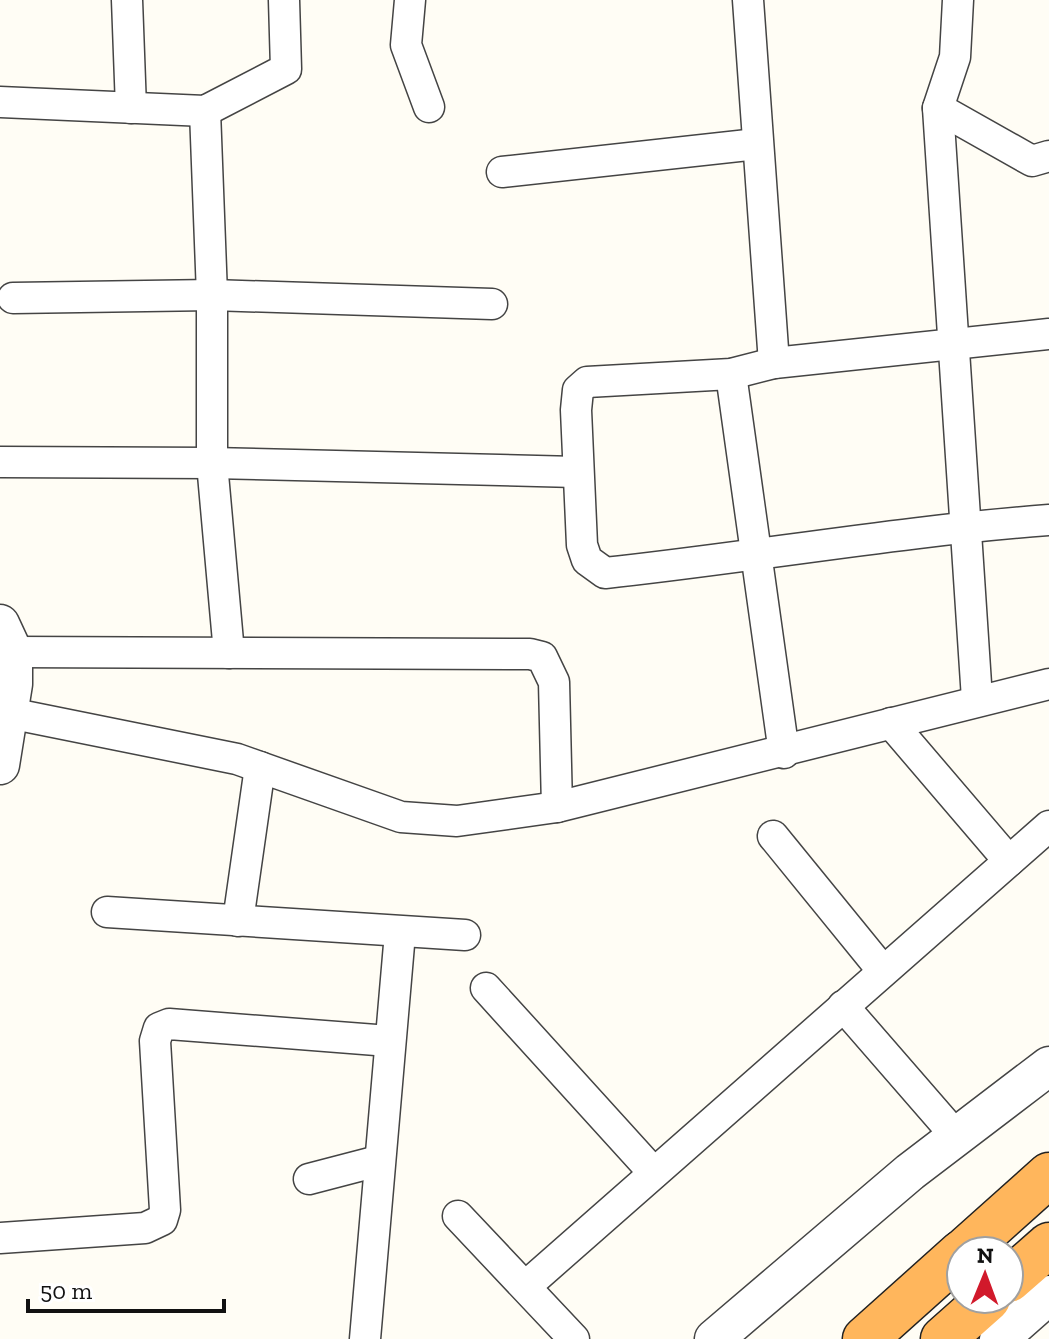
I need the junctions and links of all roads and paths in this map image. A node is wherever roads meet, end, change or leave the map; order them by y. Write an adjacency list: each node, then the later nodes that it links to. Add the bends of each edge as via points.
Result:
1 (127, 0): 8 (street)
2 (284, 0): 10 (street, via 286,69)
3 (410, 0): 7 (street, via 406,45)
4 (748, 0): 11 (street)
5 (958, 0): 9 (street, via 955,57)
6 (0, 102): 8 (street)
7 (429, 107)
8 (131, 108): 10 (street)
9 (938, 108): 12 (street, via 1032,161); 18 (street)
10 (205, 111): 14 (street)
11 (757, 144): 13 (street); 19 (street)
12 (1049, 156)
13 (502, 172)
14 (212, 295): 15 (street); 16 (street); 22 (street)
15 (13, 298)
16 (492, 304)
17 (1049, 334): 18 (street)
18 (954, 345): 19 (street); 25 (street)
19 (774, 363): 20 (street)
20 (731, 374): 23 (street, via 587,382 578,390); 26 (street)
21 (0, 462): 22 (street)
22 (212, 463): 23 (street); 28 (street)
23 (576, 472): 26 (street, via 582,545 587,560 605,573)
24 (1049, 520): 25 (street)
25 (966, 526): 26 (street); 30 (street)
26 (758, 556): 33 (street)
27 (7, 638): 28 (street); 31 (street)
28 (229, 653): 36 (street, via 542,657 554,682)
29 (1049, 684): 30 (street)
30 (977, 699): 32 (street)
31 (9, 713): 34 (street); 35 (street)
32 (891, 723): 33 (street); 39 (street)
33 (784, 753): 36 (street)
34 (0, 765)
35 (260, 767): 36 (street, via 425,821); 41 (street)
36 (557, 807)
37 (1049, 826): 39 (street)
38 (773, 836): 44 (street)
39 (1009, 861): 44 (street)
40 (107, 912): 41 (street)
41 (238, 921): 42 (street)
42 (400, 933): 43 (street); 47 (street)
43 (465, 935)
44 (883, 971): 46 (street)
45 (486, 988): 51 (street)
46 (843, 1006): 49 (street); 51 (street)
47 (389, 1041): 50 (street); 56 (street, via 169,1024 159,1028 155,1041 162,1220 145,1228)
48 (1049, 1066): 49 (street)
49 (956, 1136): 65 (street)
50 (378, 1161): 53 (street); 63 (street)
51 (654, 1173): 60 (street)
52 (1049, 1175): 55 (highway)
53 (309, 1179)
54 (458, 1216): 60 (street)
55 (981, 1235)
56 (0, 1238)
57 (1049, 1245): 58 (highway)
58 (1025, 1266)
59 (945, 1267): 66 (highway)
60 (526, 1286): 64 (street)
61 (1049, 1295): 68 (street)
62 (970, 1315): 67 (highway)
63 (365, 1339)
64 (574, 1339)
65 (714, 1339)
66 (865, 1339)
67 (943, 1339)
68 (999, 1339)

